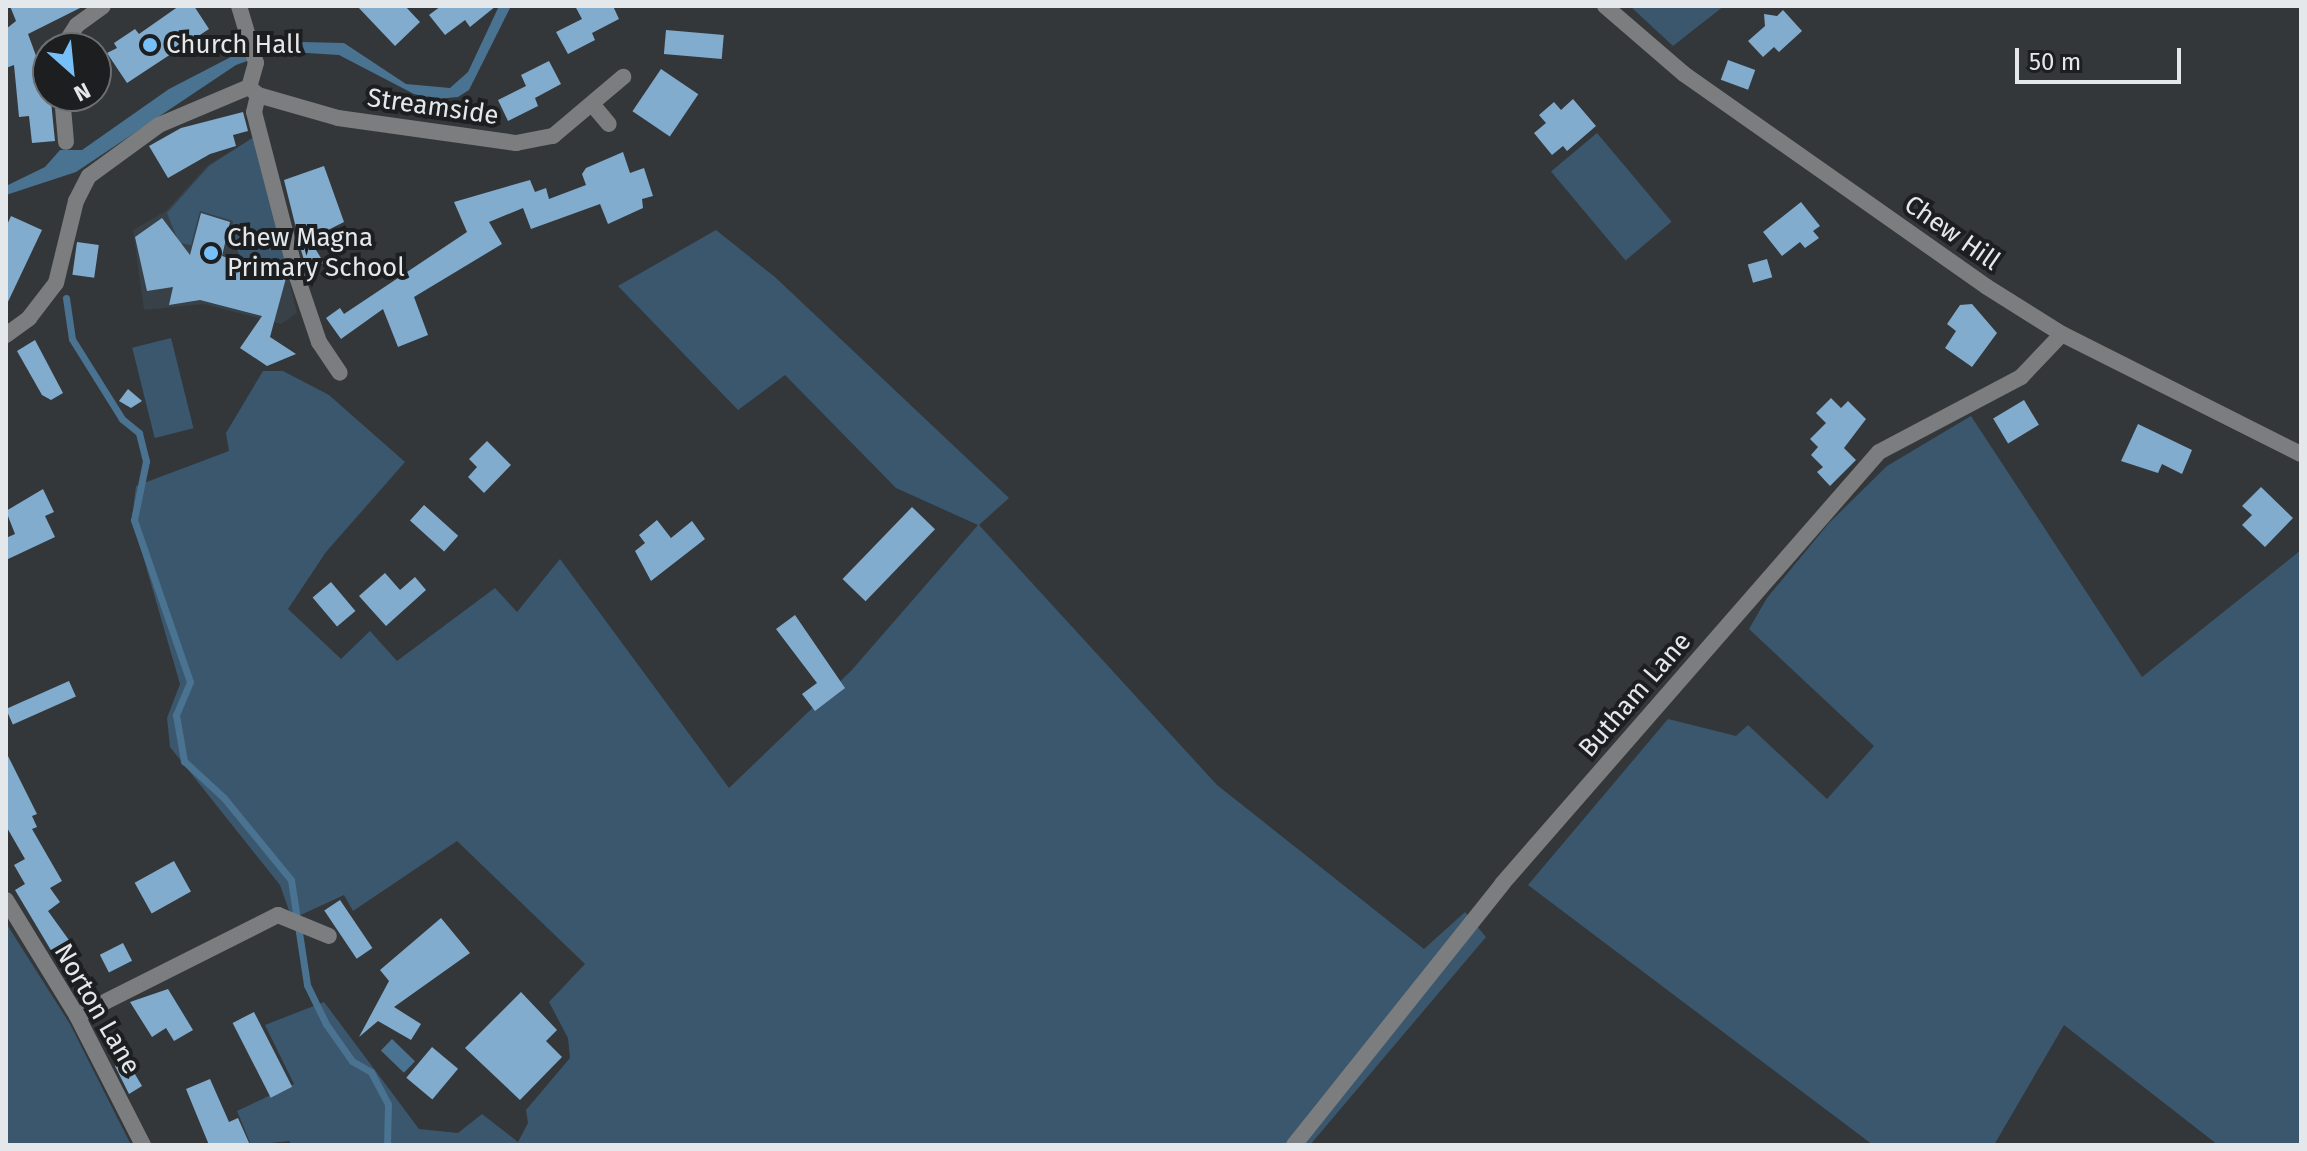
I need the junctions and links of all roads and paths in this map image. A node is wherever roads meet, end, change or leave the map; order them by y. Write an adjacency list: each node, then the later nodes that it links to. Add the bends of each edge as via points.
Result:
1 (103, 6): 4 (street)
2 (239, 6): 6 (street, via 256,63)
3 (1605, 6): 11 (street, Chew Hill, via 1684,74)
4 (72, 32)
5 (623, 77): 7 (street, Streamside)
6 (253, 91): 7 (street, Streamside, via 338,118 516,143 553,136); 12 (street, via 159,125 89,176 76,201 56,283 29,318); 13 (street, via 297,277 319,342)
7 (592, 104): 9 (street)
8 (63, 112): 10 (street)
9 (609, 124)
10 (66, 142)
11 (2062, 334): 14 (street, Chew Hill); 19 (street, Butham Lane, via 2021,377 1879,452 1502,884)
12 (6, 335)
13 (340, 373)
14 (2301, 454)
15 (6, 900): 17 (street, Norton Lane)
16 (329, 936): 17 (street, via 282,917)
17 (77, 1016): 18 (street, Norton Lane)
18 (143, 1145)
19 (1294, 1145)

